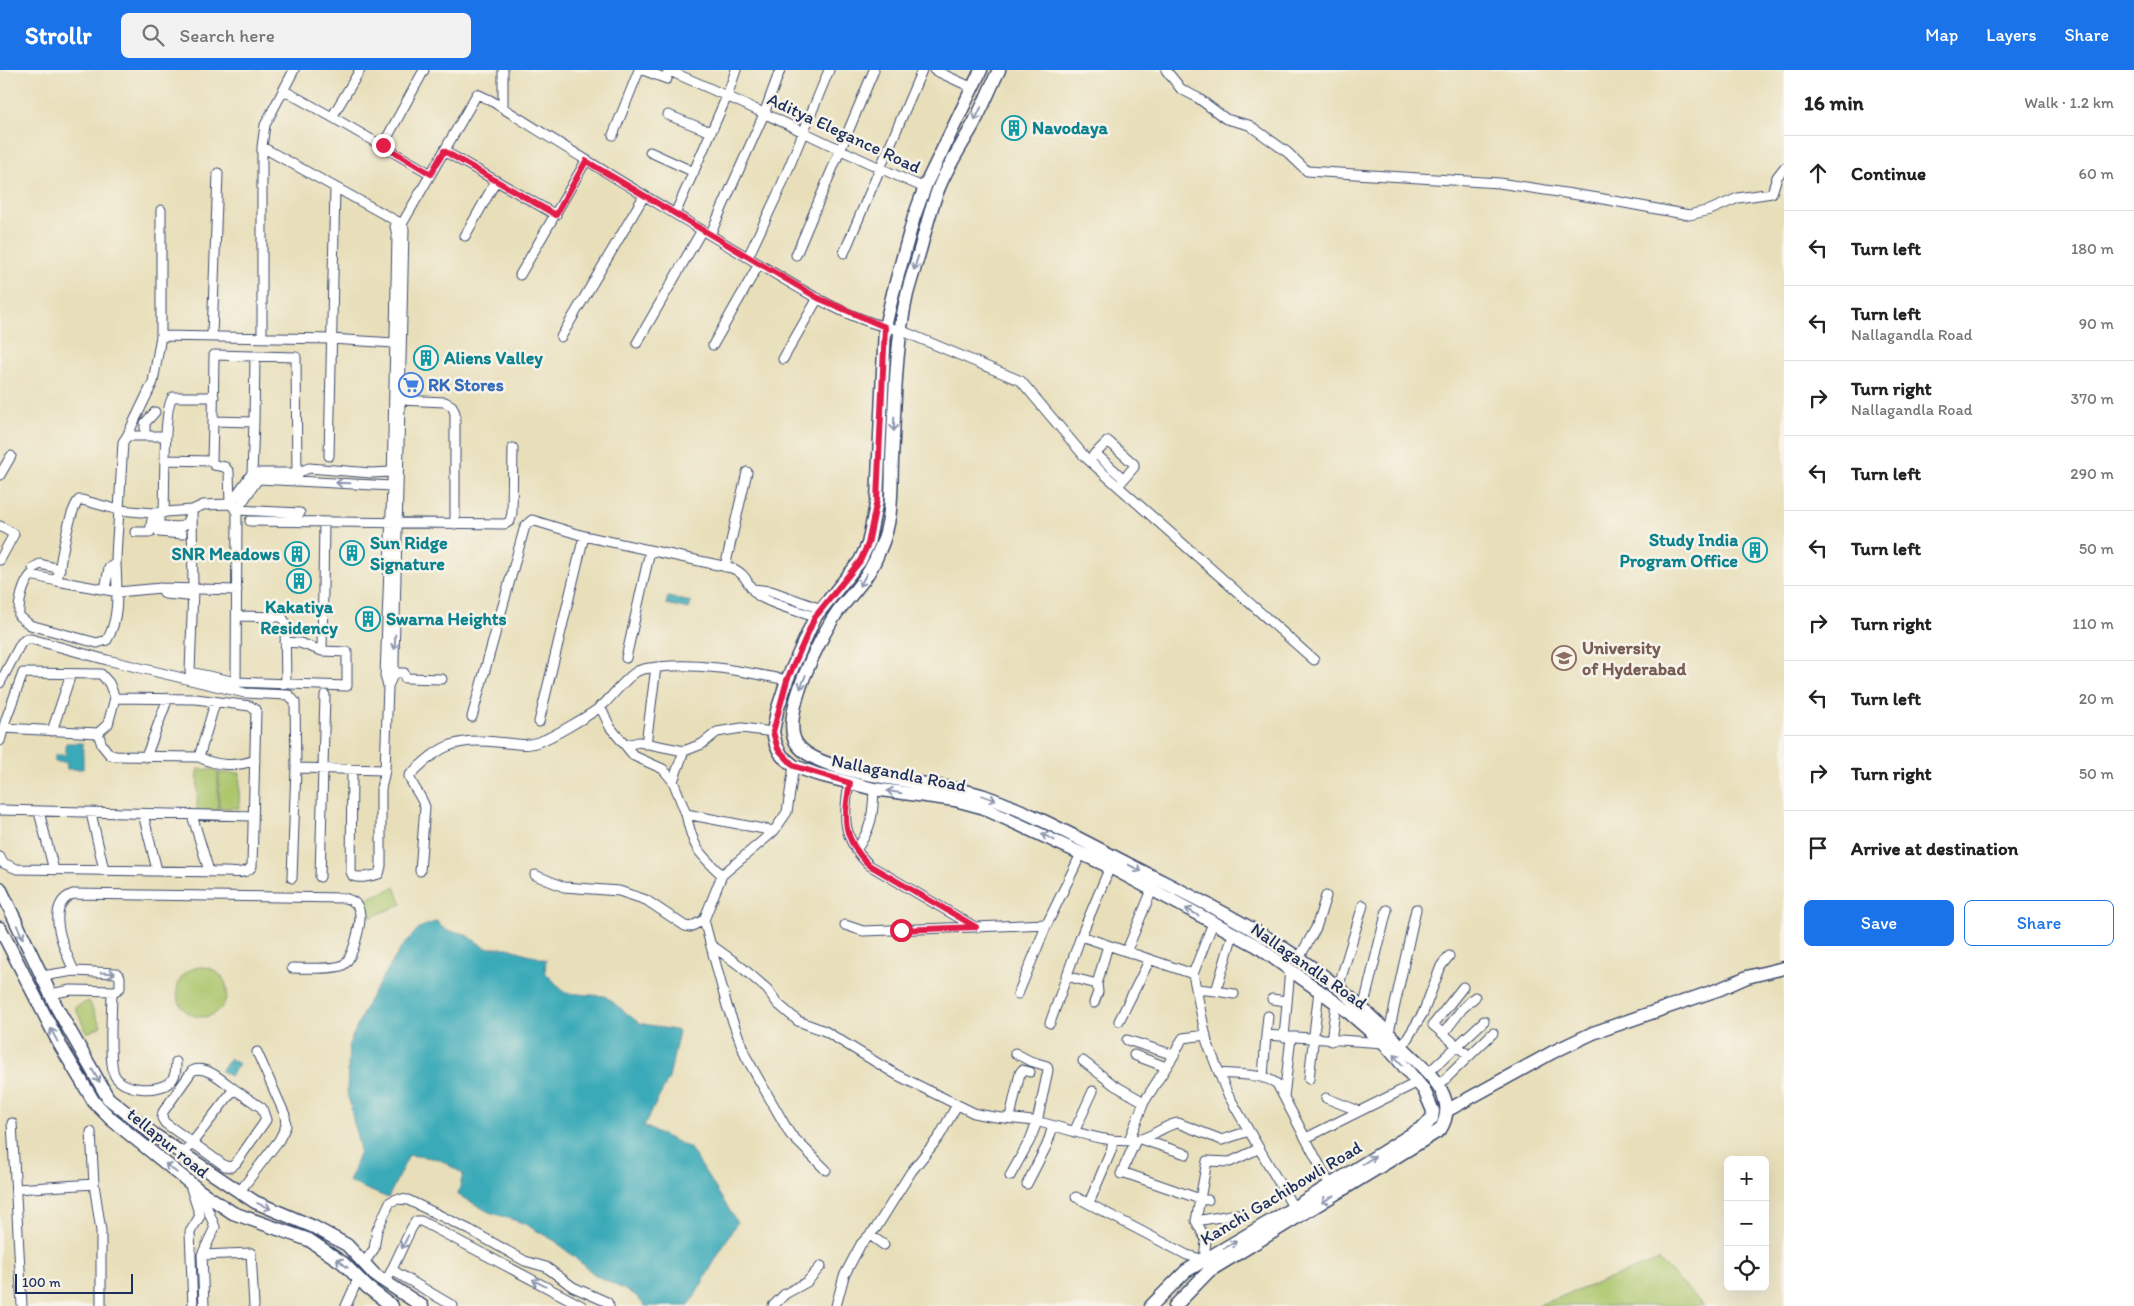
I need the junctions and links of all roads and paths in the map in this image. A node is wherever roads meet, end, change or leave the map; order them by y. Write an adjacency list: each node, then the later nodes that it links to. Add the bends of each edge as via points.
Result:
1 (294, 70): 18 (street)
2 (360, 70): 23 (street)
3 (424, 70): 27 (street)
4 (503, 70): 20 (street)
5 (639, 70): 26 (street)
6 (643, 70): 16 (street, Aditya Elegance Road)
7 (736, 70): 19 (street)
8 (780, 70): 21 (street)
9 (830, 70): 25 (street)
10 (874, 70): 30 (street)
11 (922, 70): 34 (street)
12 (934, 70): 17 (street)
13 (981, 70): 17 (main road)
14 (999, 70): 57 (main road, Nallagandla Road, one-way to 57, via 975,122 940,184 916,260)
15 (1166, 70): 33 (street, via 1181,89 1226,119 1248,125 1308,171 1499,183 1689,215 1743,197 1772,193)
16 (667, 75): 19 (street, Aditya Elegance Road)
17 (974, 88): 40 (main road)
18 (284, 90): 23 (street); 28 (street, via 264,125)
19 (727, 96): 21 (street, Aditya Elegance Road); 24 (street)
20 (503, 108): 29 (street, via 477,94); 32 (street)
21 (764, 114): 25 (street, Aditya Elegance Road); 48 (street)
22 (668, 115): 24 (street)
23 (332, 117): 27 (street)
24 (711, 132): 35 (street)
25 (804, 134): 30 (street, Aditya Elegance Road); 52 (street)
26 (613, 136)
27 (383, 145): 37 (street)
28 (262, 147): 39 (street); 60 (street)
29 (444, 151): 37 (street); 38 (street)
30 (841, 151): 34 (street, Aditya Elegance Road); 51 (street)
31 (650, 152): 35 (street)
32 (586, 161): 41 (street); 44 (street)
33 (1784, 168)
34 (879, 169): 40 (street, Aditya Elegance Road); 50 (street)
35 (694, 172): 43 (street)
36 (218, 173): 59 (street)
37 (431, 174): 45 (street)
38 (496, 181): 44 (street); 49 (street)
39 (335, 187): 45 (street); 62 (street)
40 (925, 188): 56 (main road, via 914,217)
41 (644, 196): 43 (street); 61 (street)
42 (161, 210): 58 (street)
43 (675, 214): 46 (street)
44 (556, 215): 54 (street)
45 (399, 222): 47 (street)
46 (702, 230): 48 (street); 63 (street)
47 (400, 235): 64 (street); 69 (street)
48 (710, 235): 52 (street)
49 (465, 236)
50 (844, 253)
51 (796, 256)
52 (748, 257): 53 (street)
53 (759, 264): 55 (street); 65 (street)
54 (520, 274)
55 (818, 298): 56 (street); 67 (street)
56 (885, 327): 57 (street); 115 (main road, via 877,500 868,544 860,561)
57 (900, 330): 80 (street, via 1021,381); 156 (main road, Nallagandla Road, one-way to 156, via 888,524 881,548 858,587 826,629 803,681 793,713 792,730 800,748 838,769)
58 (161, 336): 59 (street); 75 (street, via 153,382)
59 (212, 336): 60 (street)
60 (262, 337): 62 (street)
61 (561, 337)
62 (331, 339): 64 (street); 79 (street)
63 (637, 342)
64 (394, 343): 83 (street)
65 (713, 345)
66 (255, 356): 68 (street, via 214,355); 73 (street); 87 (street, via 297,359)
67 (783, 359)
68 (214, 397): 71 (street, via 173,397 169,402); 72 (street)
69 (400, 400): 97 (street); 98 (street, via 445,402 452,406 455,413)
70 (155, 412): 74 (street, via 145,423)
71 (168, 415): 74 (street, via 156,418); 76 (street)
72 (213, 421): 73 (street); 82 (street)
73 (254, 422): 86 (street)
74 (147, 432): 75 (street); 76 (street)
75 (127, 436): 92 (street)
76 (166, 436): 81 (street)
77 (514, 448): 98 (street, via 510,521 499,525)
78 (10, 456): 85 (street)
79 (329, 456)
80 (1092, 457): 88 (street); 88 (street, via 1108,441 1128,458 1135,466)
81 (165, 460): 82 (street); 93 (street)
82 (212, 461): 90 (street, via 229,472)
83 (392, 472): 87 (street, via 309,468); 89 (street)
84 (747, 472): 107 (street)
85 (0, 475)
86 (255, 476): 87 (street); 90 (street)
87 (297, 477): 89 (street, one-way to 87)
88 (1121, 482): 120 (street)
89 (392, 486): 97 (street)
90 (234, 507): 91 (street, via 202,505); 94 (street); 112 (street)
91 (195, 509): 93 (street); 100 (street, via 182,527); 114 (street)
92 (119, 510): 93 (street); 106 (street); 109 (street, via 79,500 70,522)
93 (159, 513): 101 (street, via 150,532); 102 (street, via 159,532)
94 (300, 513)
95 (250, 521): 96 (street)
96 (324, 522): 97 (street); 118 (street)
97 (394, 523): 98 (street); 122 (street, one-way to 122, via 399,661); 129 (street, via 385,676)
98 (456, 524)
99 (0, 526): 105 (street, via 14,534)
100 (165, 526)
101 (135, 532)
102 (182, 534)
103 (584, 536): 104 (street); 135 (street, via 532,520 525,526); 136 (street)
104 (650, 551): 107 (street); 119 (street)
105 (0, 560)
106 (116, 564): 111 (street, via 108,568); 113 (street)
107 (725, 567): 115 (street, via 745,575 752,589 761,597)
108 (33, 568): 109 (street, via 40,564)
109 (60, 569): 110 (street)
110 (58, 581): 111 (street); 113 (street, via 31,574 18,608 19,616 30,625 97,642 106,640 112,631)
111 (105, 589): 113 (street)
112 (237, 590): 114 (street); 116 (street)
113 (118, 592): 114 (street, via 161,588)
114 (190, 592): 126 (street, via 190,672)
115 (818, 613): 125 (main road)
116 (237, 616): 117 (street, via 282,617); 126 (street)
117 (285, 642): 118 (street); 128 (street)
118 (322, 650): 128 (street, via 347,652 347,686)
119 (626, 658)
120 (1314, 660)
121 (656, 667): 125 (street, via 714,663); 134 (street, via 638,671); 142 (street)
122 (394, 673): 124 (street, via 404,673 405,678); 129 (street)
123 (71, 674): 131 (street, via 101,674); 137 (street, via 23,673); 138 (street)
124 (442, 679)
125 (787, 680): 139 (main road)
126 (236, 682): 128 (street)
127 (0, 684): 149 (street, via 21,643 31,639 245,693 289,695 295,702)
128 (286, 684)
129 (388, 686): 152 (street)
130 (325, 695): 150 (street)
131 (115, 698): 132 (street); 140 (street, via 108,724)
132 (168, 698): 133 (street); 145 (street)
133 (215, 703): 146 (street); 147 (street, via 250,706 256,710)
134 (600, 706): 143 (street, via 610,727); 172 (street, via 537,743 458,742 432,755 409,776 425,807)
135 (472, 717)
136 (539, 722)
137 (3, 728): 138 (street); 141 (street)
138 (52, 731): 140 (street)
139 (773, 732): 144 (street, via 742,728 717,732 702,744); 148 (main road, via 778,749)
140 (98, 733): 145 (street, via 110,755)
141 (0, 741)
142 (646, 744): 143 (street); 144 (street)
143 (626, 745): 153 (street, via 634,756 663,769)
144 (684, 751): 153 (street)
145 (146, 757): 146 (street)
146 (199, 757): 147 (street, via 222,764 245,764)
147 (255, 760): 163 (street)
148 (794, 766): 154 (main road, Nallagandla Road); 164 (street, via 787,812)
149 (296, 768): 150 (street); 177 (street)
150 (323, 769): 151 (street); 176 (street)
151 (352, 770): 152 (street); 152 (street, via 351,872 356,877 381,872 381,789)
152 (385, 770)
153 (673, 781): 161 (street)
154 (850, 783): 155 (main road, Nallagandla Road); 165 (street, via 844,813)
155 (874, 789): 156 (main road, Nallagandla Road, one-way to 155); 165 (street, via 873,817)
156 (956, 794): 166 (main road, Nallagandla Road, one-way to 156); 196 (main road, Nallagandla Road, one-way to 196, via 995,800 1036,817 1233,919)
157 (0, 810): 158 (street)
158 (38, 812): 159 (street); 169 (street)
159 (91, 813): 160 (street); 170 (street)
160 (143, 814): 162 (street); 171 (street)
161 (686, 814): 164 (street); 175 (street, via 701,856)
162 (192, 815): 163 (street); 173 (street)
163 (254, 816): 173 (street, via 250,870)
164 (774, 831): 175 (street)
165 (856, 850): 188 (street, via 869,865 887,877)
166 (1080, 854): 168 (main road, Nallagandla Road); 186 (street)
167 (0, 857): 169 (street, via 3,863 17,869)
168 (1110, 867): 179 (main road, Nallagandla Road); 191 (street)
169 (54, 870): 170 (street)
170 (104, 870): 171 (street)
171 (157, 870): 173 (street)
172 (420, 871)
173 (209, 872)
174 (535, 875): 184 (street, via 564,887 619,891 646,900 685,926)
175 (722, 875): 184 (street)
176 (320, 876)
177 (292, 878)
178 (0, 888): 203 (main road, one-way to 203)
179 (1152, 890): 185 (main road, Nallagandla Road, one-way to 179); 194 (street)
180 (1326, 896): 196 (street, via 1316,928)
181 (1363, 905): 208 (street)
182 (1416, 909): 232 (street)
183 (1387, 910): 222 (street)
184 (704, 920): 193 (street)
185 (1213, 923): 190 (main road, Nallagandla Road); 202 (street)
186 (1047, 924): 188 (street); 215 (street)
187 (845, 925): 188 (street, via 868,931)
188 (976, 927)
189 (0, 928): 277 (main road, tellapur road, one-way to 189, via 94,1102 60,1045)
190 (1233, 934): 200 (main road, Nallagandla Road); 212 (street)
191 (1081, 936): 192 (street); 204 (street)
192 (1108, 944): 194 (street); 206 (street)
193 (711, 946): 257 (street, via 740,965 798,1021 825,1031 897,1075); 275 (street, via 727,1006 746,1057 790,1134)
194 (1127, 950): 197 (street)
195 (1449, 956): 237 (street)
196 (1300, 958): 208 (main road, Nallagandla Road)
197 (1150, 960): 202 (street); 224 (street)
198 (292, 968): 201 (street, via 332,967 343,965 349,959 360,922 360,911 352,900 73,894 66,896 61,904 59,933)
199 (1784, 968): 210 (main road, via 1747,977)
200 (1290, 969): 211 (main road, Nallagandla Road); 219 (street)
201 (74, 971): 203 (street); 213 (street, one-way to 213, via 116,973 120,977 120,988)
202 (1193, 974): 209 (street)
203 (42, 976): 214 (main road)
204 (1066, 976): 206 (street); 226 (street)
205 (1784, 976): 210 (main road)
206 (1097, 984): 220 (street)
207 (1463, 987): 228 (street, via 1433,1025)
208 (1338, 988): 222 (main road, Nallagandla Road)
209 (1197, 989): 212 (street); 229 (street)
210 (1720, 989): 258 (main road, via 1593,1033)
211 (1319, 990): 221 (main road, Nallagandla Road); 233 (street)
212 (1216, 991): 216 (street)
213 (112, 992): 214 (street, via 71,990); 244 (street, via 112,1068 119,1081 131,1086 155,1088 172,1080)
214 (50, 994): 273 (main road, one-way to 273, via 108,1098)
215 (1018, 994)
216 (1234, 994)
217 (1475, 997): 228 (street)
218 (1272, 999): 219 (street)
219 (1286, 1001): 231 (street)
220 (1094, 1003)
221 (1336, 1003): 232 (main road, Nallagandla Road); 235 (street)
222 (1363, 1009): 232 (main road, Nallagandla Road)
223 (1268, 1016): 230 (street)
224 (1119, 1021)
225 (1484, 1021): 236 (street)
226 (1050, 1023)
227 (1493, 1033): 242 (street)
228 (1443, 1034): 236 (street)
229 (1206, 1035): 241 (street, via 1183,1038); 247 (street)
230 (1266, 1035): 231 (street); 249 (street)
231 (1287, 1037): 233 (street); 254 (street)
232 (1386, 1038): 235 (street); 237 (main road, Nallagandla Road); 248 (main road, Nallagandla Road, one-way to 232)
233 (1313, 1039): 235 (street); 250 (street)
234 (1126, 1040): 241 (street)
235 (1331, 1041)
236 (1457, 1045): 242 (street); 248 (street)
237 (1402, 1047): 248 (main road, Nallagandla Road)
238 (257, 1052): 283 (street, via 285,1115 286,1126)
239 (1015, 1053): 262 (street, via 1048,1068)
240 (1134, 1055): 245 (street)
241 (1174, 1055): 245 (street)
242 (1469, 1056): 251 (street)
243 (1083, 1061): 256 (street, via 1114,1085)
244 (176, 1062)
245 (1166, 1067): 256 (street)
246 (1030, 1072): 261 (street, via 1022,1070 1020,1073)
247 (1218, 1073): 249 (street); 265 (street)
248 (1423, 1077): 251 (main road, Nallagandla Road); 259 (street); 260 (main road, Nallagandla Road)
249 (1263, 1078): 254 (street, via 1278,1084)
250 (1309, 1079)
251 (1438, 1086): 258 (main road, Nallagandla Road)
252 (234, 1088): 271 (street); 271 (street, via 204,1070 197,1068 192,1071 162,1118 164,1123); 271 (street, via 262,1108 266,1120 236,1163 231,1167 225,1166)
253 (1093, 1091): 267 (street)
254 (1284, 1097): 268 (street)
255 (1326, 1098): 259 (street)
256 (1144, 1102): 269 (street)
257 (957, 1104): 261 (street, via 985,1116); 290 (street, via 939,1137 911,1172)
258 (1448, 1110): 287 (main road, Kanchi Gachibowli Road, one-way to 287, via 1447,1120 1440,1130)
259 (1359, 1111): 268 (street)
260 (1433, 1114): 280 (main road, Kanchi Gachibowli Road, one-way to 260, via 1426,1125)
261 (1010, 1118): 262 (street)
262 (1037, 1122): 264 (street); 276 (street)
263 (12, 1123): 281 (street)
264 (1053, 1126): 267 (street); 279 (street)
265 (1248, 1131): 269 (street, via 1222,1140 1178,1123); 272 (street)
266 (91, 1132): 278 (street)
267 (1074, 1132): 270 (street)
268 (1306, 1138): 280 (street)
269 (1135, 1140): 270 (street); 274 (street); 285 (street, via 1122,1173)
270 (1113, 1141): 286 (street, via 1112,1151)
271 (192, 1143): 273 (street)
272 (1258, 1149): 285 (street, via 1230,1162 1207,1162); 287 (street)
273 (183, 1154): 283 (main road)
274 (1186, 1154)
275 (826, 1170)
276 (1010, 1176)
277 (189, 1182): 282 (main road, tellapur road); 301 (street, via 200,1216 190,1232)
278 (94, 1184): 281 (street); 300 (street, via 101,1231)
279 (1027, 1184)
280 (1330, 1185): 287 (main road, Kanchi Gachibowli Road)
281 (16, 1189): 299 (street)
282 (200, 1191): 292 (street, via 215,1227); 297 (main road, tellapur road, one-way to 282, via 343,1263 309,1240 233,1214)
283 (240, 1191): 294 (main road, one-way to 294, via 255,1202 347,1245)
284 (1076, 1197): 286 (street)
285 (1204, 1199): 289 (street)
286 (1089, 1203): 293 (street, via 1187,1255)
287 (1296, 1212): 293 (main road, Kanchi Gachibowli Road, one-way to 287); 313 (main road, Kanchi Gachibowli Road, via 1209,1271)
288 (1237, 1214): 289 (street)
289 (1196, 1221): 293 (street, via 1206,1240)
290 (870, 1235): 291 (street); 311 (street, via 861,1244 844,1276)
291 (884, 1245)
292 (202, 1255): 302 (street); 303 (street, via 252,1253)
293 (1204, 1260): 312 (main road, Kanchi Gachibowli Road, via 1186,1271)
294 (364, 1263): 298 (main road); 309 (street, via 374,1249 377,1230 390,1202 408,1200 470,1230 525,1262 546,1267 568,1284)
295 (821, 1266): 310 (street, via 807,1282 785,1294)
296 (392, 1270): 298 (street); 307 (street); 308 (street, one-way to 296, via 421,1221 416,1221 411,1229)
297 (358, 1279): 304 (street); 305 (main road, tellapur road)
298 (386, 1282): 306 (main road)
299 (22, 1306)
300 (101, 1306)
301 (194, 1306)
302 (204, 1306)
303 (254, 1306)
304 (346, 1306)
305 (392, 1306)
306 (422, 1306)
307 (453, 1306)
308 (582, 1306)
309 (609, 1306)
310 (773, 1306)
311 (836, 1306)
312 (1150, 1306)
313 (1175, 1306)

